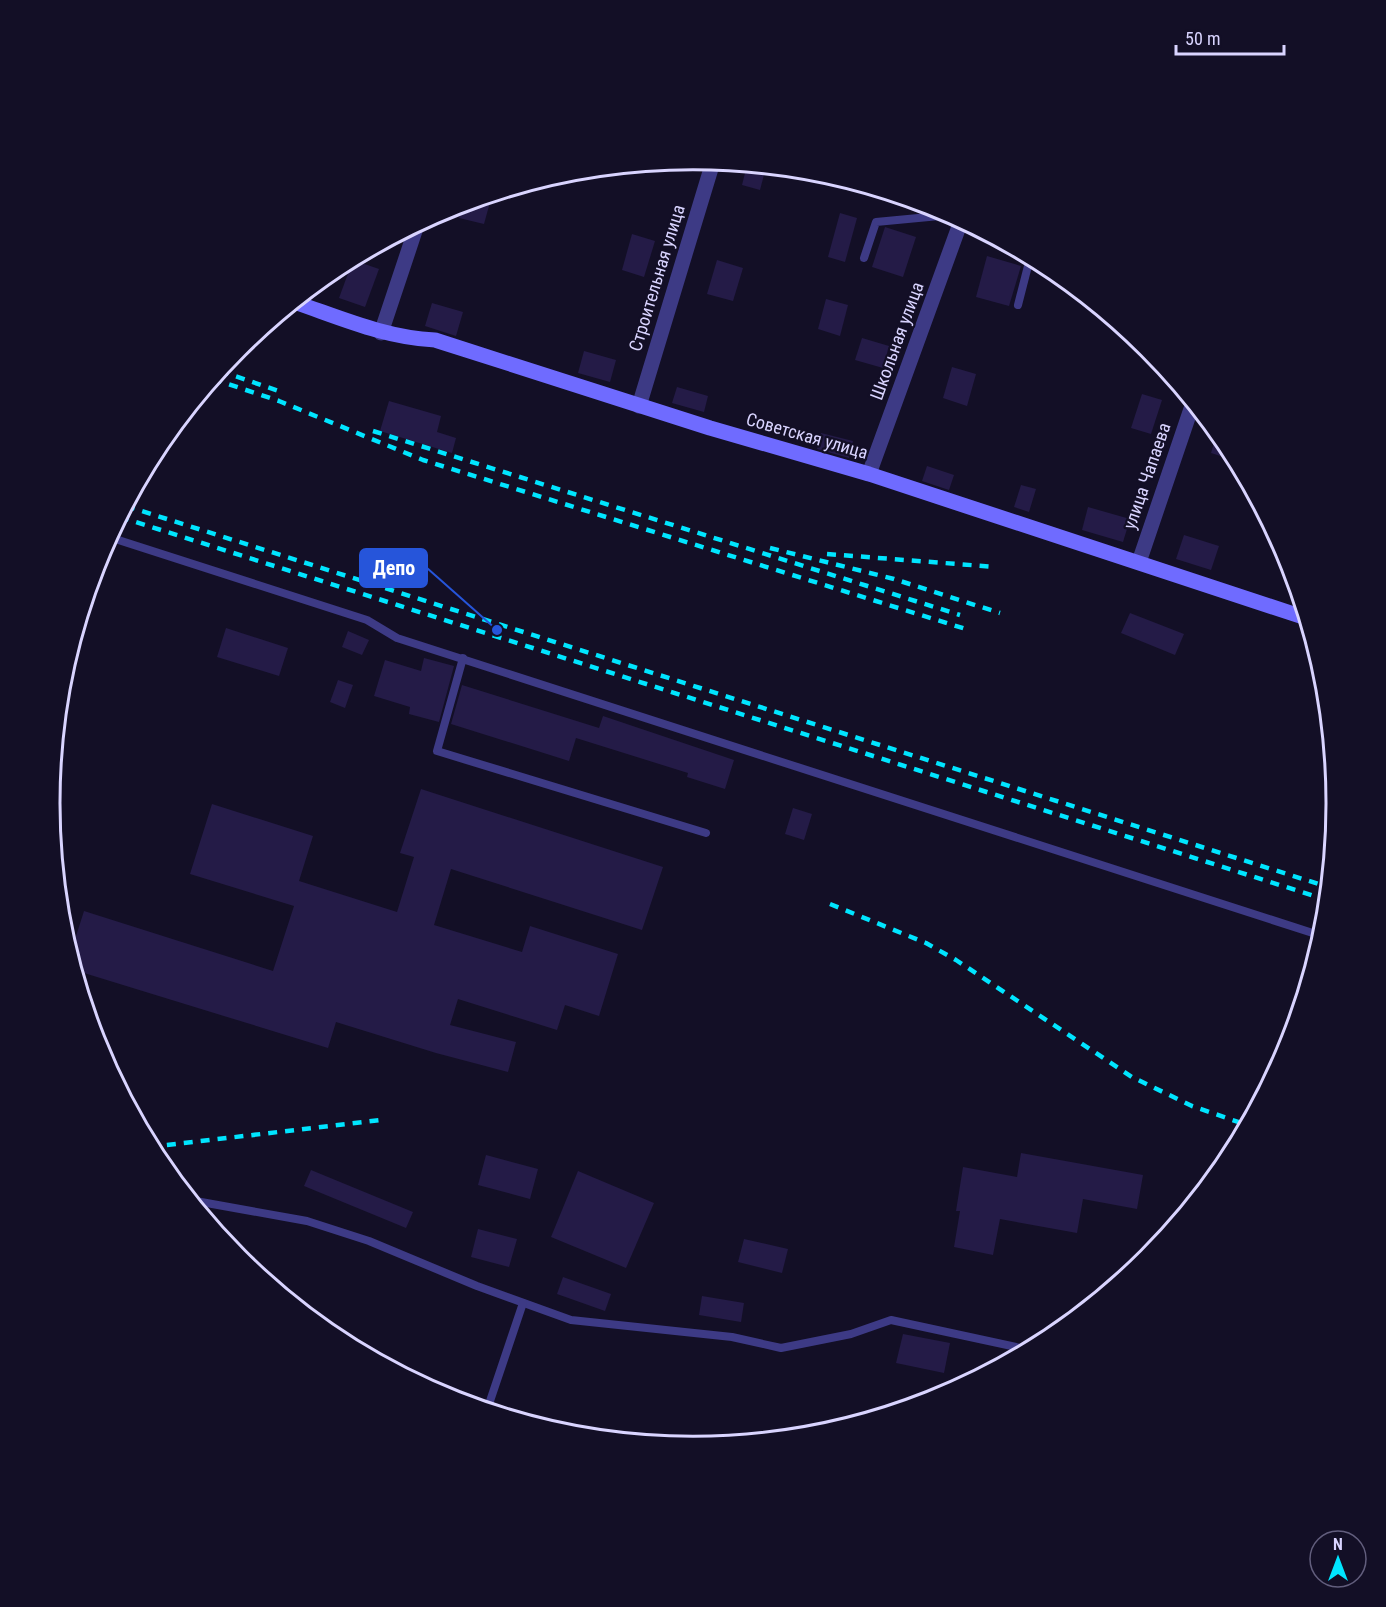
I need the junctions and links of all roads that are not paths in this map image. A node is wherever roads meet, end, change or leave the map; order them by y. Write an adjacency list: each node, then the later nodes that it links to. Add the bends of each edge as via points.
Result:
1 (710, 171): 10 (street, Строительная улица)
2 (930, 217): 5 (lane, via 876,222)
3 (959, 230): 12 (street, Школьная улица)
4 (413, 236): 9 (street)
5 (864, 258)
6 (1028, 266): 8 (lane)
7 (303, 305): 9 (street, Советская улица)
8 (1018, 305)
9 (381, 333): 10 (street, Советская улица, via 435,340)
10 (639, 406): 12 (street, Советская улица)
11 (1190, 412): 14 (street, улица Чапаева)
12 (869, 474): 14 (street, Советская улица)
13 (118, 540): 16 (lane, via 368,620 397,638)
14 (1139, 562): 15 (street, Советская улица)
15 (1296, 615)
16 (463, 658): 17 (lane, via 436,751); 18 (lane)
17 (706, 833)
18 (1313, 933)
19 (202, 1202): 20 (lane, via 307,1221 369,1241)
20 (523, 1303): 21 (lane, via 571,1320 732,1337 781,1348 851,1334 891,1320); 22 (lane)
21 (1017, 1347)
22 (489, 1403)

